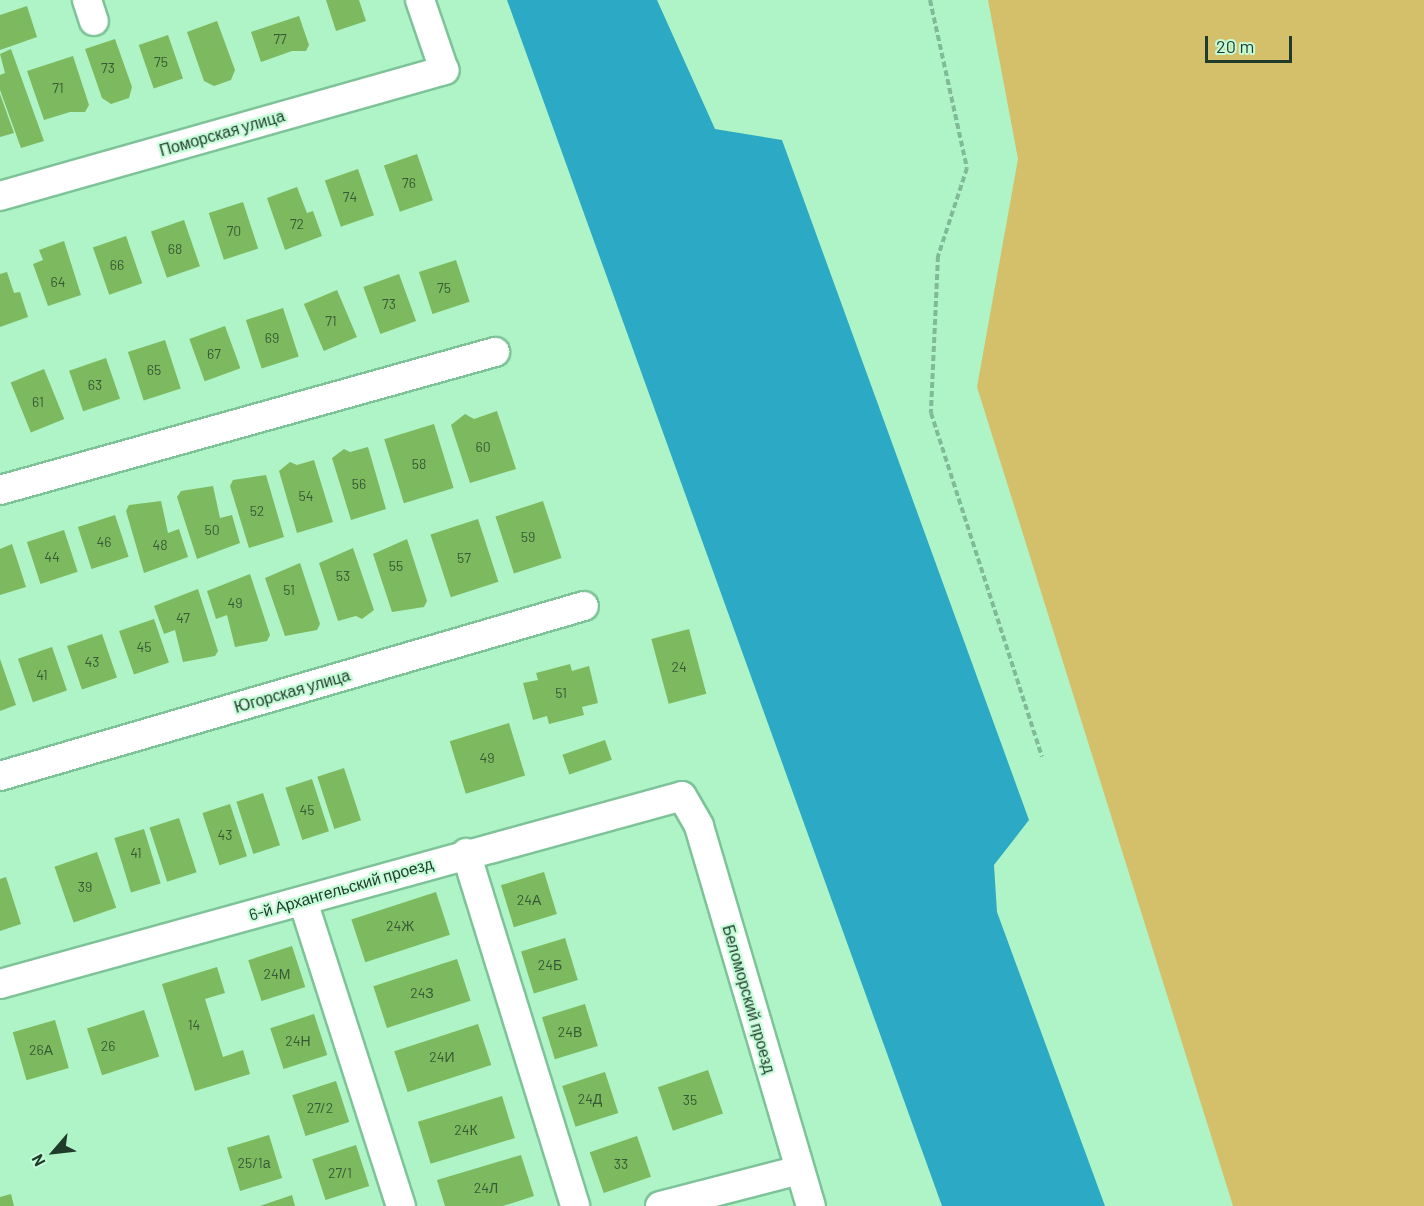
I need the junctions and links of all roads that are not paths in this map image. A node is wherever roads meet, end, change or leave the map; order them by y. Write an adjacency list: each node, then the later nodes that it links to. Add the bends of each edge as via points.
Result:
1 (420, 0): 2 (street, Поморская улица, via 444,70)
2 (0, 196)
3 (495, 352): 4 (street)
4 (0, 490)
5 (584, 606): 6 (street, Югорская улица)
6 (0, 776)
7 (682, 796): 8 (street, 6-й Архангельский проезд); 11 (street, Беломорский проезд, via 699,826)
8 (466, 853): 9 (street, 6-й Архангельский проезд); 13 (street)
9 (303, 901): 10 (street, 6-й Архангельский проезд); 12 (street)
10 (0, 984)
11 (799, 1170): 14 (street); 15 (street, Беломорский проезд)
12 (401, 1206)
13 (575, 1206)
14 (660, 1206)
15 (811, 1206)

